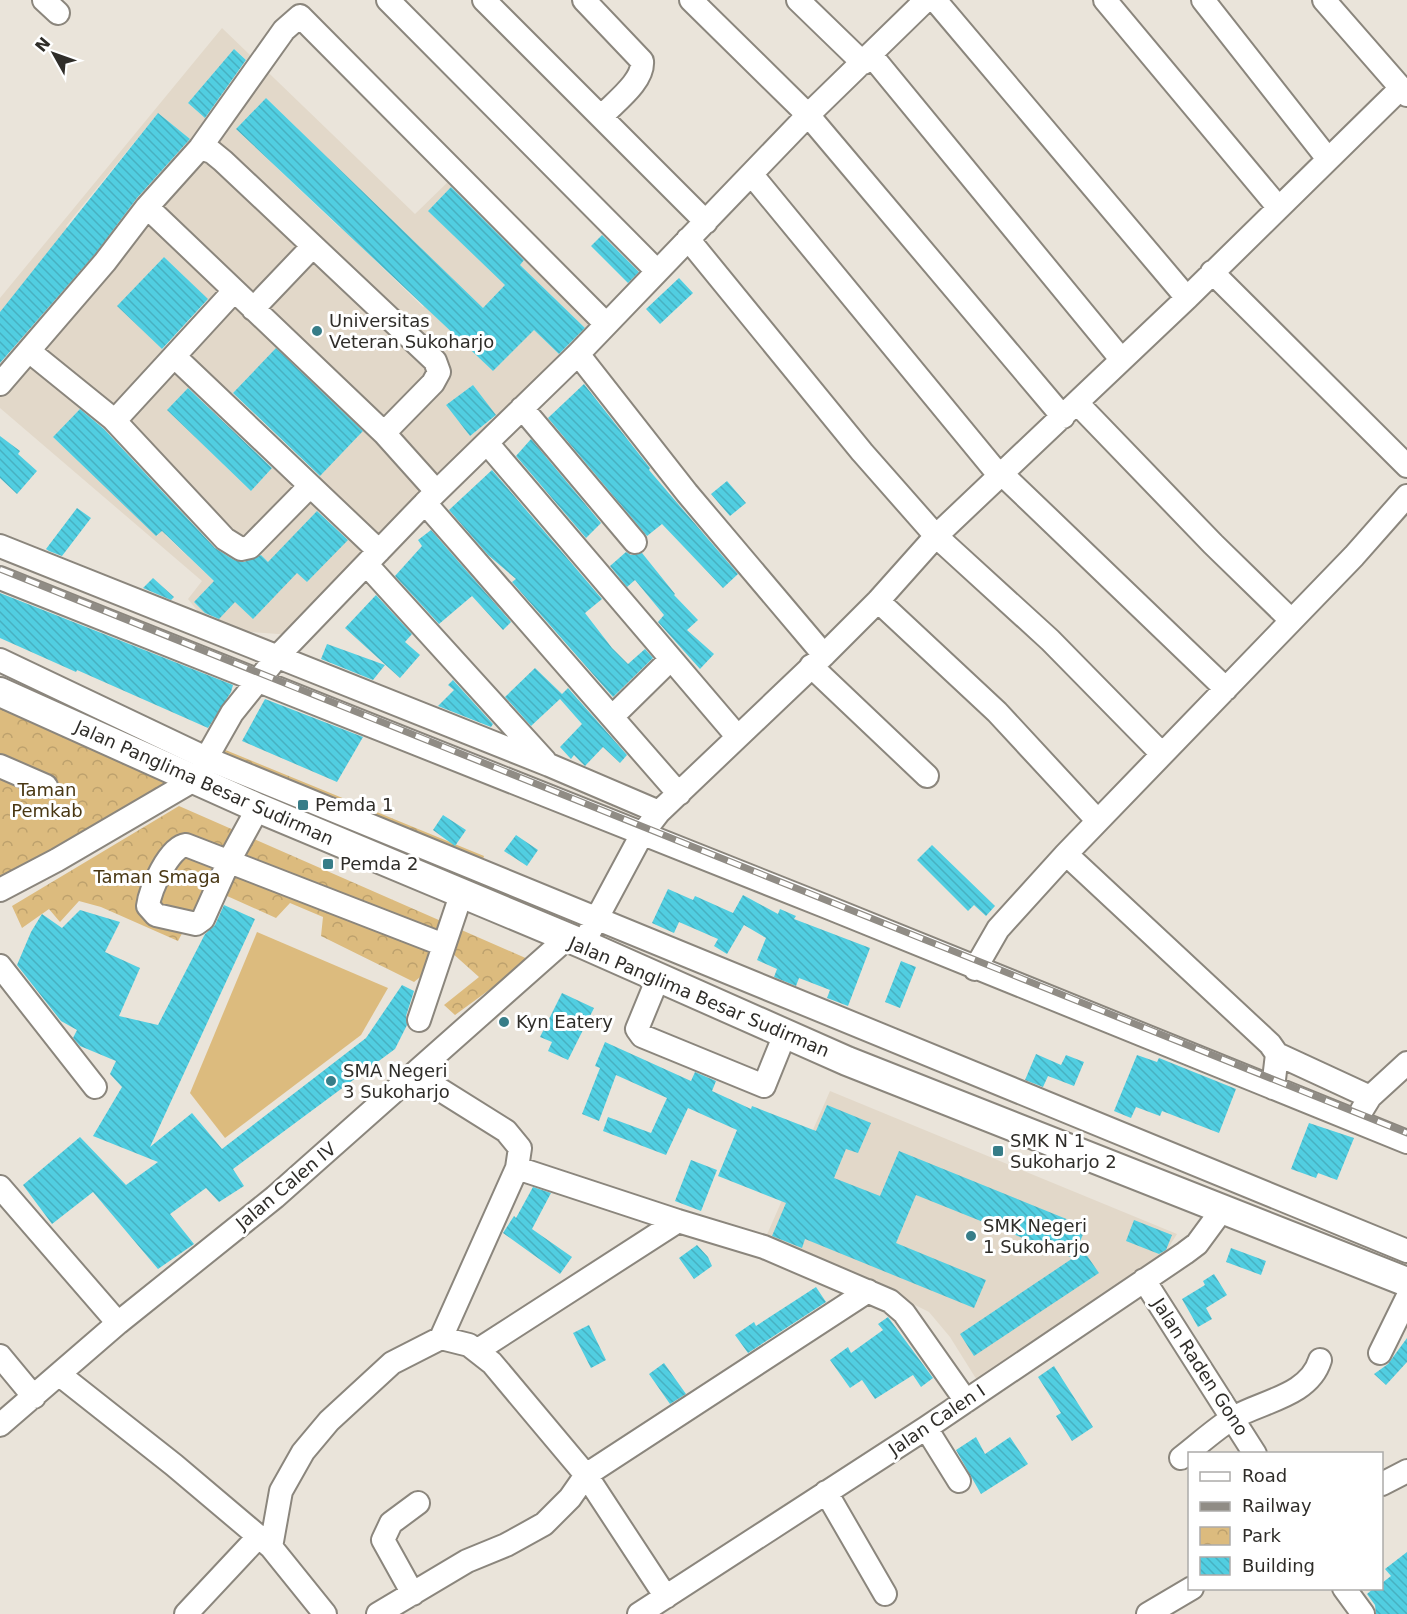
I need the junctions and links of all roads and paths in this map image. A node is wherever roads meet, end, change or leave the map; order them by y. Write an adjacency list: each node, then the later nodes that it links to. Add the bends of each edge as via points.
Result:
1 (388, 0): 23 (street)
2 (484, 0): 14 (street)
3 (584, 0): 14 (street, via 642,60 638,78)
4 (691, 0): 13 (street)
5 (798, 0): 11 (street)
6 (935, 0): 26 (street)
7 (1105, 0): 19 (street)
8 (1203, 0): 16 (street)
9 (1324, 0): 12 (street)
10 (912, 5): 11 (street)
11 (867, 59): 13 (street); 32 (street)
12 (1404, 92): 16 (street, Jalan Calen IV)
13 (808, 115): 17 (street); 35 (street)
14 (602, 116): 20 (street)
15 (200, 148): 18 (street); 22 (street, via 212,152); 28 (street, via 284,30 300,16)
16 (1328, 159): 19 (street, Jalan Calen IV)
17 (752, 174): 20 (street); 40 (street)
18 (147, 207): 25 (street); 29 (street)
19 (1278, 207): 24 (street, Jalan Calen IV)
20 (706, 222): 21 (street)
21 (688, 239): 23 (street); 44 (street)
22 (313, 246): 27 (street); 37 (street, via 435,361 439,372 433,383)
23 (656, 270): 28 (street)
24 (1212, 272): 26 (street, Jalan Calen IV); 39 (street)
25 (234, 291): 27 (street); 31 (street)
26 (1187, 298): 32 (street, Jalan Calen IV)
27 (253, 309): 37 (street)
28 (605, 324): 30 (street)
29 (28, 351): 33 (street); 36 (street)
30 (578, 354): 34 (street); 54 (street)
31 (175, 357): 36 (street); 41 (street)
32 (1121, 359): 35 (street, Jalan Calen IV)
33 (0, 384)
34 (522, 408): 38 (street); 45 (street)
35 (1070, 410): 40 (street, Jalan Calen IV); 50 (street)
36 (113, 419): 41 (street, via 225,539 241,549 262,537)
37 (384, 433): 42 (street)
38 (487, 443): 42 (street); 53 (street)
39 (1407, 466)
40 (1000, 474): 44 (street, Jalan Calen IV); 56 (street)
41 (310, 486): 47 (street)
42 (430, 497): 47 (street); 58 (street)
43 (1407, 497): 50 (street)
44 (936, 536): 49 (street, Jalan Calen IV); 60 (street, via 1050,640)
45 (635, 542)
46 (0, 546): 51 (street)
47 (373, 558): 51 (street); 61 (street)
48 (0, 578): 55 (street)
49 (878, 601): 54 (street, Jalan Calen IV); 69 (street, via 997,712)
50 (1291, 620): 56 (street)
51 (277, 657): 55 (street); 61 (street)
52 (0, 660): 63 (street)
53 (670, 660): 58 (street); 59 (street)
54 (818, 660): 59 (street, Jalan Calen IV); 64 (street)
55 (256, 682): 63 (street, via 232,712); 70 (street)
56 (1226, 689): 60 (street)
57 (0, 692): 63 (main road, Jalan Panglima Besar Sudirman)
58 (612, 717): 66 (street)
59 (737, 736): 66 (street, Jalan Calen IV)
60 (1162, 754): 69 (street)
61 (549, 765): 68 (street)
62 (0, 766): 65 (street)
63 (201, 770): 67 (main road, Jalan Panglima Besar Sudirman); 72 (street, via 57,860); 74 (street)
64 (927, 776)
65 (46, 786)
66 (679, 794): 68 (street, Jalan Calen IV)
67 (258, 808): 73 (main road, Jalan Panglima Besar Sudirman); 76 (street, via 229,861)
68 (658, 812): 70 (street, Jalan Calen IV)
69 (1097, 820): 71 (street)
70 (642, 834): 74 (street, Jalan Calen IV); 78 (street)
71 (1066, 854): 78 (street, via 998,929); 82 (street, via 1270,1044)
72 (0, 890)
73 (461, 894): 75 (main road, Jalan Panglima Besar Sudirman); 76 (street)
74 (598, 917): 75 (street, Jalan Calen IV); 94 (street)
75 (574, 942): 79 (main road, Jalan Panglima Besar Sudirman); 84 (street, Jalan Calen IV)
76 (444, 945): 80 (street)
77 (0, 966): 85 (street)
78 (975, 969): 86 (street)
79 (658, 978): 81 (main road, Jalan Panglima Besar Sudirman); 81 (street, via 637,1029 642,1036 764,1086)
80 (419, 1020)
81 (785, 1034): 92 (main road, Jalan Panglima Besar Sudirman)
82 (1276, 1054): 86 (street); 87 (street)
83 (1407, 1063): 87 (street)
84 (415, 1074): 90 (street, via 506,1131 520,1148); 99 (street, Jalan Calen IV, via 275,1197)
85 (95, 1088)
86 (1273, 1088): 88 (street)
87 (1370, 1097): 88 (street)
88 (1356, 1122): 89 (street)
89 (1407, 1142)
90 (517, 1168): 93 (street); 100 (street)
91 (0, 1187): 99 (street)
92 (1222, 1210): 95 (street, Jalan Calen I, via 1197,1244); 96 (main road, Jalan Panglima Besar Sudirman)
93 (678, 1221): 97 (street, via 764,1247); 101 (street)
94 (1407, 1251)
95 (1144, 1280): 107 (street, Jalan Calen I); 108 (street, Jalan Raden Gono)
96 (1407, 1282)
97 (868, 1290): 107 (street, via 904,1313); 116 (street)
98 (1407, 1298): 102 (street)
99 (118, 1323): 105 (street, Jalan Calen IV)
100 (441, 1338): 101 (street); 121 (street, via 392,1363 329,1421 303,1452 281,1491)
101 (478, 1350): 116 (street)
102 (1380, 1353)
103 (0, 1356): 106 (street)
104 (1320, 1360): 108 (street, via 1310,1378 1298,1388)
105 (60, 1375): 106 (street, Jalan Calen IV); 121 (street)
106 (34, 1397): 109 (street, Jalan Calen IV)
107 (966, 1401): 110 (street, Jalan Calen I)
108 (1233, 1418): 111 (street); 112 (street, Jalan Raden Gono)
109 (0, 1425)
110 (926, 1428): 117 (street); 119 (street, Jalan Calen I)
111 (1189, 1452)
112 (1254, 1452)
113 (1188, 1453): 114 (street)
114 (1181, 1458)
115 (1407, 1471): 118 (street)
116 (586, 1475): 124 (street, via 570,1498 543,1524 466,1561); 126 (street)
117 (959, 1481)
118 (1383, 1483)
119 (826, 1492): 125 (street); 126 (street, Jalan Calen I)
120 (418, 1503): 124 (street, via 391,1523 383,1540)
121 (265, 1541): 128 (street); 129 (street)
122 (1189, 1590): 127 (street)
123 (1345, 1590): 131 (street)
124 (413, 1594): 130 (street)
125 (885, 1594)
126 (655, 1607)
127 (1162, 1611)
128 (186, 1614)
129 (326, 1614)
130 (378, 1614)
131 (1363, 1614)

